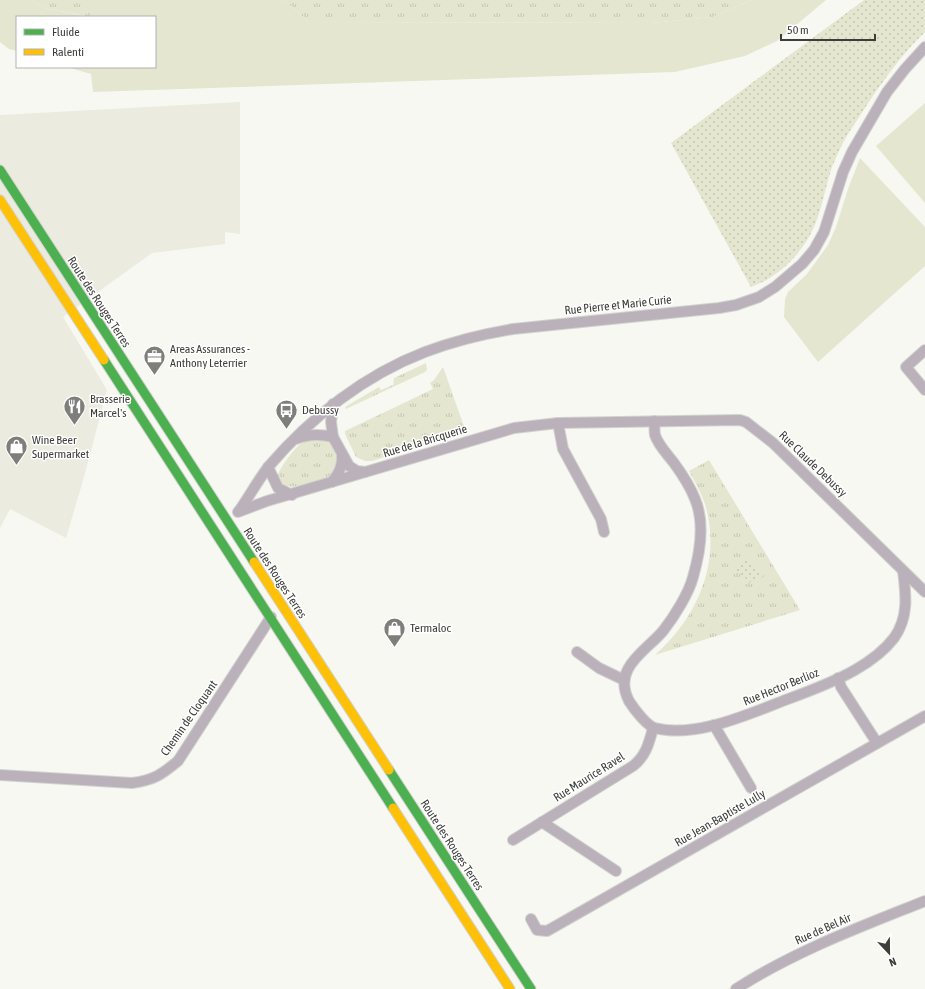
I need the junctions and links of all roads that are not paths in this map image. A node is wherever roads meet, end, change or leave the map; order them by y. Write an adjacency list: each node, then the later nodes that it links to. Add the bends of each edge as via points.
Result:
1 (925, 47): 6 (street, Rue Pierre et Marie Curie, via 887,92 852,152 824,232 814,250 802,264 759,297 719,308 482,334 399,363)
2 (0, 170): 17 (main road, Route des Rouges Terres)
3 (0, 200): 18 (main road)
4 (925, 350): 5 (street, via 906,367)
5 (925, 390)
6 (333, 404): 9 (street); 10 (street, Rue Pierre et Marie Curie)
7 (654, 421): 8 (street, Rue de la Bricquerie); 20 (street, Rue Claude Debussy, via 728,419 746,422 773,443); 25 (street, via 655,435 696,499 700,516 699,556 693,579 672,620 627,669)
8 (558, 423): 13 (street, Rue de la Bricquerie, via 514,428); 19 (street, via 563,449 601,519)
9 (333, 437): 10 (street, via 314,434); 11 (street)
10 (294, 440): 12 (street, Rue Pierre et Marie Curie)
11 (342, 454): 13 (street, via 349,466 357,471); 14 (street, via 341,467)
12 (268, 467): 15 (street, via 278,488); 16 (street, Rue Pierre et Marie Curie)
13 (366, 472): 14 (street, Rue de la Bricquerie)
14 (332, 482): 15 (street, Rue de la Bricquerie)
15 (292, 495): 16 (street, Rue de la Bricquerie)
16 (239, 511): 17 (street, Rue de la Bricquerie)
17 (226, 520): 18 (street, Rue de la Bricquerie); 38 (main road, Route des Rouges Terres)
18 (213, 527): 22 (main road)
19 (604, 532)
20 (903, 571): 21 (street, Rue Claude Debussy); 24 (street, Rue Hector Berlioz, via 906,600 901,626 884,649 854,671)
21 (925, 592)
22 (271, 618): 30 (street, Chemin de Cloquant, via 178,761 160,776 132,783); 37 (main road)
23 (578, 652): 25 (street, via 599,668)
24 (838, 678): 27 (street, Rue Hector Berlioz, via 744,716); 29 (street, via 841,687)
25 (624, 680): 28 (street, via 629,700)
26 (925, 716): 29 (street, Rue Jean-Baptiste Lully)
27 (714, 725): 28 (street, Rue Hector Berlioz, via 671,731); 31 (street)
28 (653, 728): 32 (street, Rue Maurice Ravel, via 647,749 633,766)
29 (877, 743): 36 (street, Rue Jean-Baptiste Lully, via 547,931 537,930)
30 (0, 775)
31 (751, 788)
32 (542, 822): 33 (street, Rue Maurice Ravel); 34 (street)
33 (513, 840)
34 (616, 871)
35 (925, 901): 39 (street, Rue de Bel Air, via 838,936 759,974)
36 (531, 919)
37 (510, 989)
38 (531, 989)
39 (736, 989)

